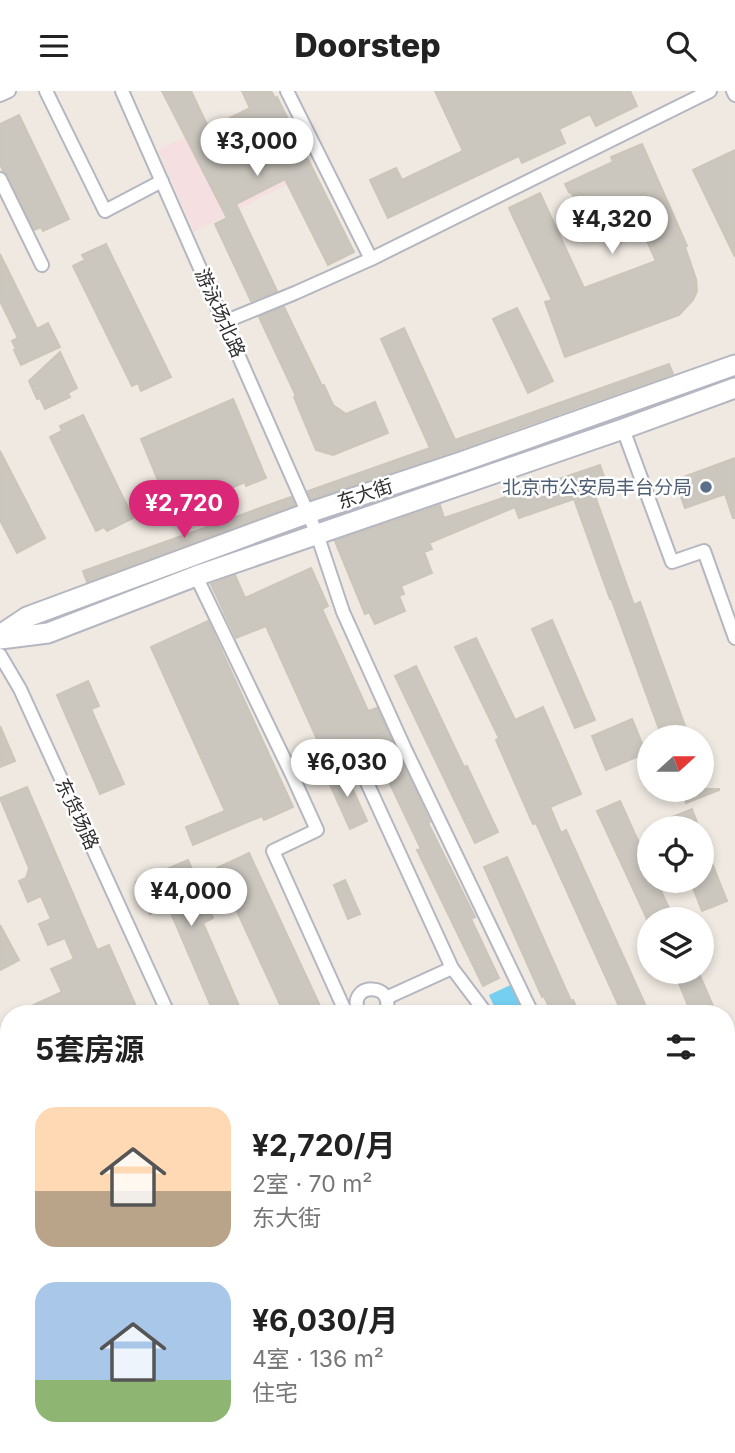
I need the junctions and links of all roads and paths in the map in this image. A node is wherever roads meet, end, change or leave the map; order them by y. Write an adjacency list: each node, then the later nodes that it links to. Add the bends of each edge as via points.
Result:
1 (9, 91): 6 (street)
2 (46, 91): 8 (street, via 105,211)
3 (122, 91): 8 (street, 游泳场北路)
4 (287, 91): 9 (street)
5 (709, 91): 9 (street)
6 (0, 95)
7 (0, 179): 10 (street)
8 (162, 181): 11 (street, 游泳场北路)
9 (371, 259): 11 (street)
10 (42, 265)
11 (224, 321): 15 (street, 游泳场北路)
12 (735, 365): 15 (main road, 东大街)
13 (735, 388): 14 (main road, 东大街)
14 (623, 429): 16 (main road, 东大街); 19 (street, via 672,562 704,551)
15 (308, 513): 16 (street, 游泳场北路); 18 (main road, 东大街, via 27,617)
16 (317, 534): 17 (main road, 东大街); 29 (street, 游泳场北路, via 343,612 399,737)
17 (195, 576): 18 (main road, 东大街, via 48,633); 21 (street)
18 (0, 637)
19 (735, 638)
20 (0, 655): 24 (street, 东货场路, via 20,689)
21 (292, 775): 22 (street, via 340,754 351,754); 25 (street, via 317,830 273,851)
22 (452, 968): 23 (street); 28 (street)
23 (386, 998): 26 (street, via 377,990 367,990); 27 (street)
24 (164, 1005)
25 (351, 1005)
26 (356, 1005)
27 (388, 1005)
28 (480, 1005)
29 (528, 1005)

